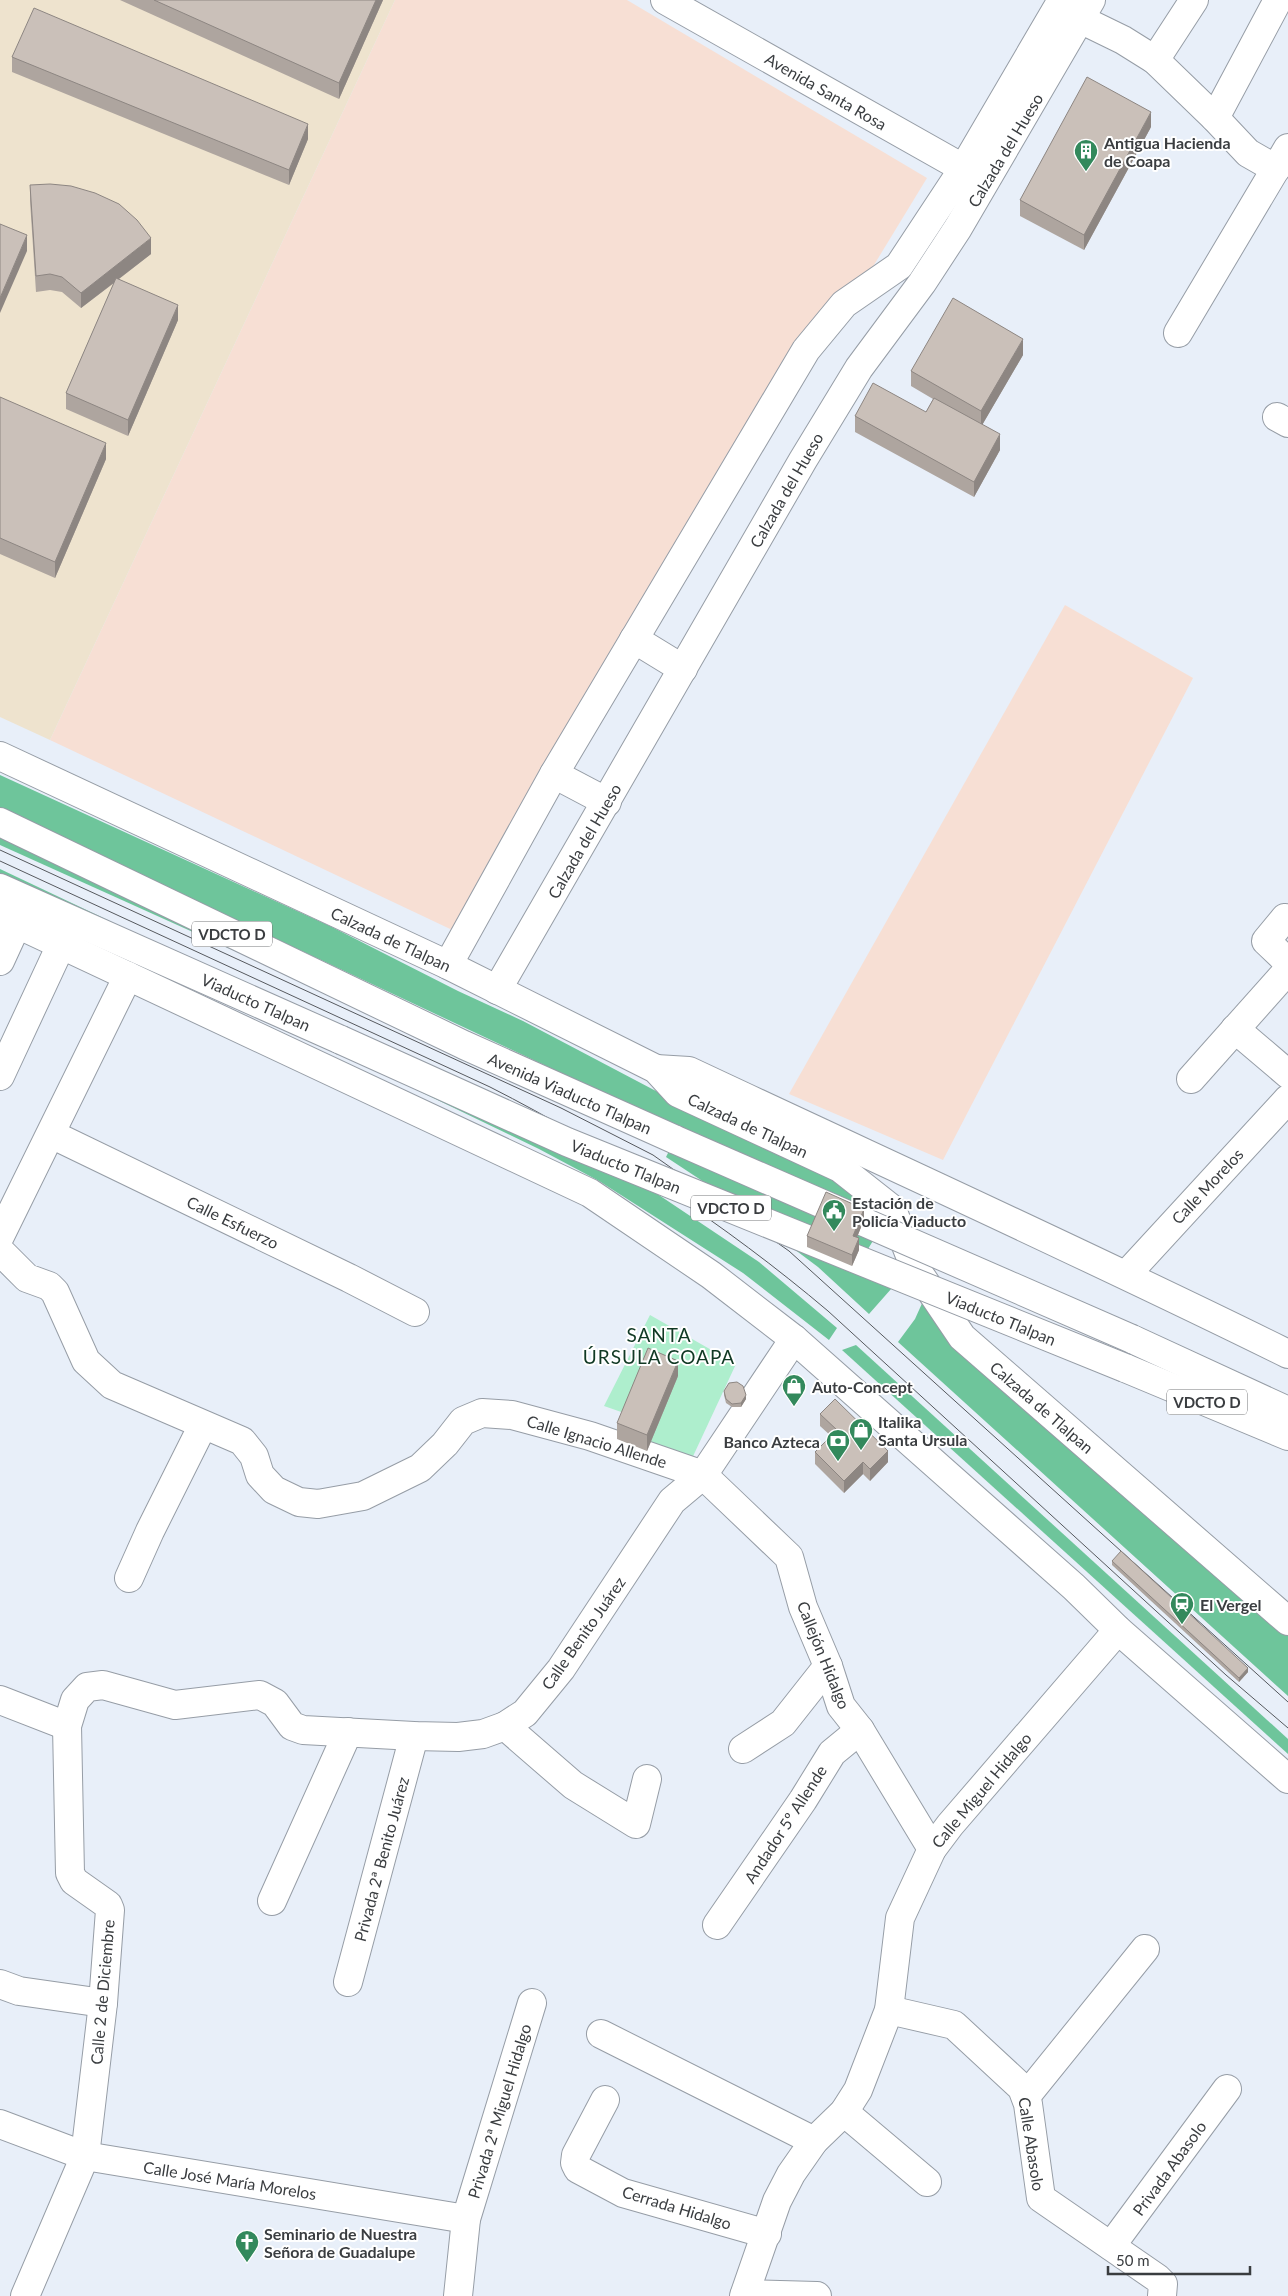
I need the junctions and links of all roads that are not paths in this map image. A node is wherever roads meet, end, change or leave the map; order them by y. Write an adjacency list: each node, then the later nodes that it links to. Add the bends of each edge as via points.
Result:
1 (665, 0): 9 (main road, Avenida Santa Rosa)
2 (1062, 0): 9 (main road, Calzada del Hueso)
3 (1194, 0): 6 (main road)
4 (1278, 0): 7 (main road)
5 (1087, 10): 6 (main road, via 1123,40); 10 (main road, Calzada del Hueso)
6 (1155, 60): 7 (main road)
7 (1216, 118): 8 (main road, via 1248,153)
8 (1282, 158): 11 (main road)
9 (963, 169): 10 (main road, Avenida Santa Rosa); 12 (main road, Calzada del Hueso, via 899,266 844,304 806,350)
10 (987, 182): 13 (main road, Calzada del Hueso, via 922,284 859,368)
11 (1178, 333)
12 (634, 639): 13 (main road); 15 (main road, Calzada del Hueso)
13 (684, 669): 16 (main road, Calzada del Hueso)
14 (0, 756): 24 (main road, Calzada de Tlalpan)
15 (554, 774): 16 (main road); 24 (main road, Calzada del Hueso)
16 (607, 802): 27 (main road, Calzada del Hueso)
17 (0, 822): 35 (main road, Avenida Viaducto Tlalpan / VDCTO D, via 464,1045)
18 (0, 888): 44 (main road, Viaducto Tlalpan / VDCTO D, bridge, via 567,1142)
19 (1285, 918): 23 (main road, via 1266,941)
20 (8, 920): 21 (main road); 22 (main road)
21 (61, 945): 26 (main road); 31 (main road)
22 (0, 960)
23 (1288, 962)
24 (448, 965): 27 (main road, Calzada de Tlalpan)
25 (1288, 970): 28 (main road)
26 (128, 976): 34 (main road); 40 (main road, via 590,1193 711,1275)
27 (497, 990): 29 (main road, Calzada de Tlalpan)
28 (1235, 1029): 30 (main road); 32 (main road)
29 (656, 1069): 38 (main road, via 689,1071); 47 (main road, Calzada de Tlalpan, via 678,1093 840,1168 892,1209 914,1266 962,1337)
30 (1288, 1074)
31 (0, 1076)
32 (1190, 1079)
33 (1288, 1099): 38 (main road, Calle Morelos)
34 (50, 1134): 36 (main road); 39 (main road, Calle Esfuerzo)
35 (676, 1140): 42 (main road, Viaducto Tlalpan / VDCTO D, bridge)
36 (0, 1236)
37 (0, 1252): 43 (main road, Calle Ignacio Allende, via 27,1278 49,1286 55,1292 86,1361 112,1385)
38 (1127, 1274): 41 (main road)
39 (415, 1312)
40 (794, 1339): 45 (main road, Calle Benito Juárez); 48 (main road, via 1074,1587)
41 (1288, 1354)
42 (1288, 1410)
43 (203, 1424): 45 (main road, Calle Ignacio Allende, via 242,1441 254,1456 260,1476 274,1490 299,1502 318,1504 363,1496 420,1468 463,1421 482,1413 512,1415 590,1436); 46 (main road)
44 (1288, 1436)
45 (703, 1475): 49 (main road, Callejón Hidalgo, via 789,1557 804,1607); 52 (main road, Calle Benito Juárez, via 672,1502 561,1669 525,1713)
46 (129, 1578)
47 (1288, 1621)
48 (1118, 1630): 58 (main road); 59 (main road, Calle Miguel Hidalgo)
49 (828, 1666): 53 (main road, Callejón Hidalgo, via 841,1706); 56 (main road, via 783,1723)
50 (0, 1700): 51 (main road)
51 (68, 1726): 54 (main road, Calle Benito Juárez, via 75,1700 88,1687 103,1685 175,1705 260,1696 275,1703 292,1726 303,1730); 65 (main road, Calle 2 de Diciembre, via 70,1873 74,1881 110,1910)
52 (505, 1726): 55 (main road, Calle Benito Juárez, via 483,1734 458,1737); 57 (main road, via 573,1785 636,1824)
53 (860, 1730): 59 (main road, Callejón Hidalgo); 61 (main road, Andador 5º Allende, via 832,1753)
54 (348, 1732): 55 (main road, Calle Benito Juárez); 60 (main road)
55 (414, 1736): 63 (main road, Privada 2ª Benito Juárez)
56 (743, 1749)
57 (647, 1779)
58 (1288, 1779)
59 (932, 1849): 67 (main road, Calle Miguel Hidalgo, via 900,1918)
60 (272, 1901)
61 (717, 1925)
62 (1145, 1949): 70 (main road)
63 (348, 1982)
64 (0, 1984): 65 (main road, via 19,1991)
65 (102, 2003): 75 (main road, Calle 2 de Diciembre)
66 (532, 2003): 77 (main road, Privada 2ª Miguel Hidalgo)
67 (889, 2010): 70 (main road, Calle Abasolo, via 954,2025); 72 (main road, Calle Miguel Hidalgo, via 858,2090)
68 (601, 2034): 74 (main road)
69 (1226, 2089): 79 (main road, Privada Abasolo)
70 (1027, 2095): 79 (main road, Calle Abasolo, via 1041,2198)
71 (605, 2100): 78 (main road, Cerrada Hidalgo, via 576,2155 578,2170 623,2193)
72 (844, 2112): 74 (main road, Calle Miguel Hidalgo); 76 (main road)
73 (0, 2124): 75 (main road, Calle José María Morelos)
74 (814, 2141): 78 (main road, Calle Miguel Hidalgo, via 791,2174)
75 (85, 2156): 77 (main road, Calle José María Morelos); 81 (main road, Calle 2 de Diciembre)
76 (927, 2182)
77 (466, 2219): 82 (main road, Privada 2ª Miguel Hidalgo)
78 (767, 2234): 80 (main road, Calle Miguel Hidalgo)
79 (1111, 2246): 84 (main road, Calle Abasolo, via 1163,2284)
80 (744, 2295): 83 (main road)
81 (25, 2296)
82 (458, 2296)
83 (817, 2296)
84 (1162, 2296)

